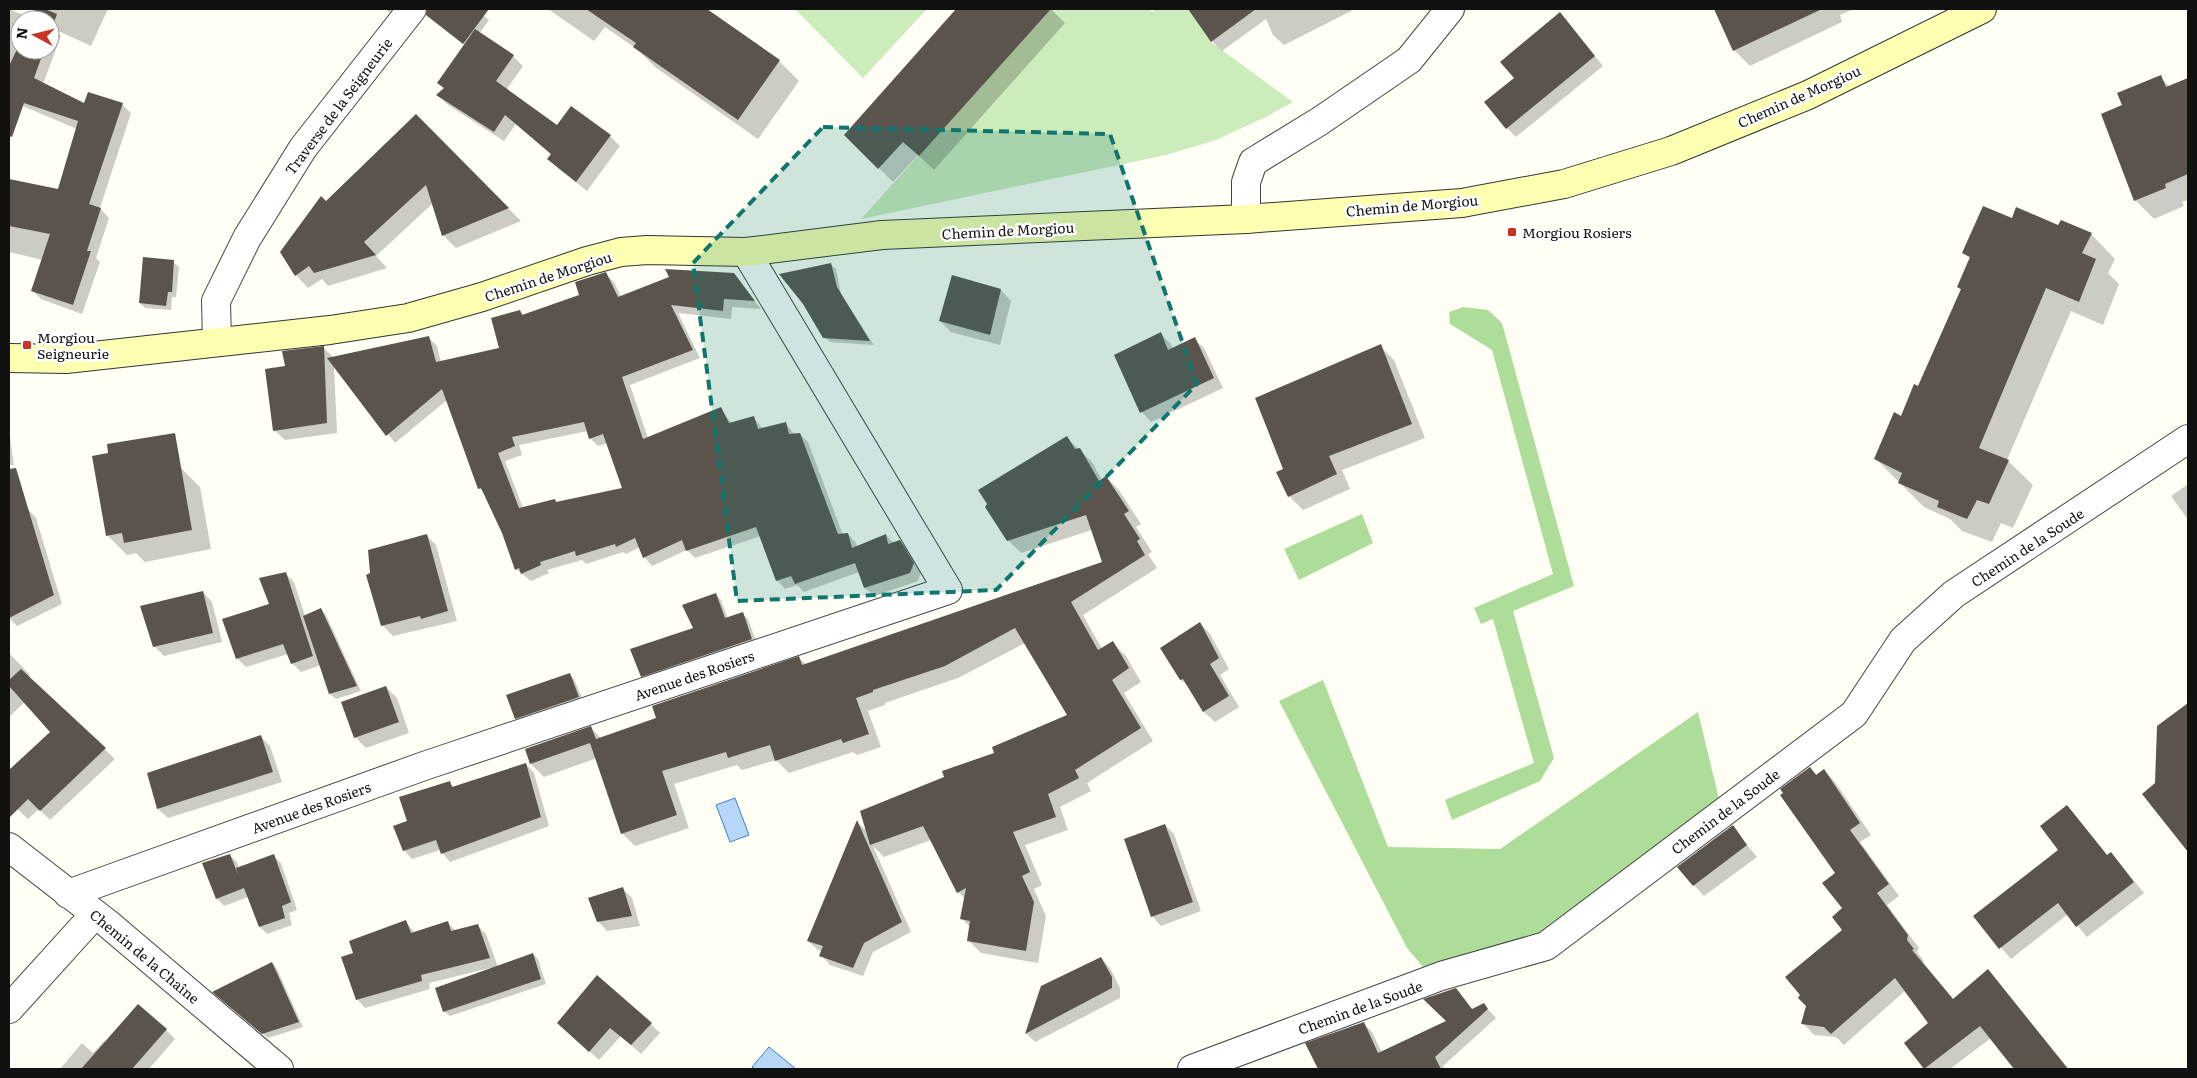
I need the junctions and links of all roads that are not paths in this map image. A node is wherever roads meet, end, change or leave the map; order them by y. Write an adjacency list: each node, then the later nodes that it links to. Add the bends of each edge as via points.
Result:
1 (412, 9): 6 (street, Traverse de la Seigneurie, via 303,148 247,238 216,300)
2 (1450, 9): 4 (street, via 1409,60 1253,162 1246,182)
3 (1982, 9): 4 (street, Chemin de Morgiou, via 1808,95 1671,151 1564,184 1451,204)
4 (1246, 219): 5 (street, Chemin de Morgiou, via 882,235)
5 (746, 252): 6 (street, Chemin de Morgiou, via 621,252 408,318); 10 (street, Avenue des Rosiers, via 948,590 424,766)
6 (217, 342): 7 (street, Chemin de Morgiou, via 66,359)
7 (9, 358)
8 (2188, 439): 14 (street, Chemin de la Soude, via 1954,594 1903,640 1854,714 1546,946 1441,976)
9 (9, 847): 10 (street, Chemin de la Chaîne)
10 (68, 894): 11 (street, Chemin de la Chaîne)
11 (95, 914): 12 (street); 13 (street, Chemin de la Chaîne)
12 (9, 1009)
13 (279, 1069)
14 (1192, 1069)

